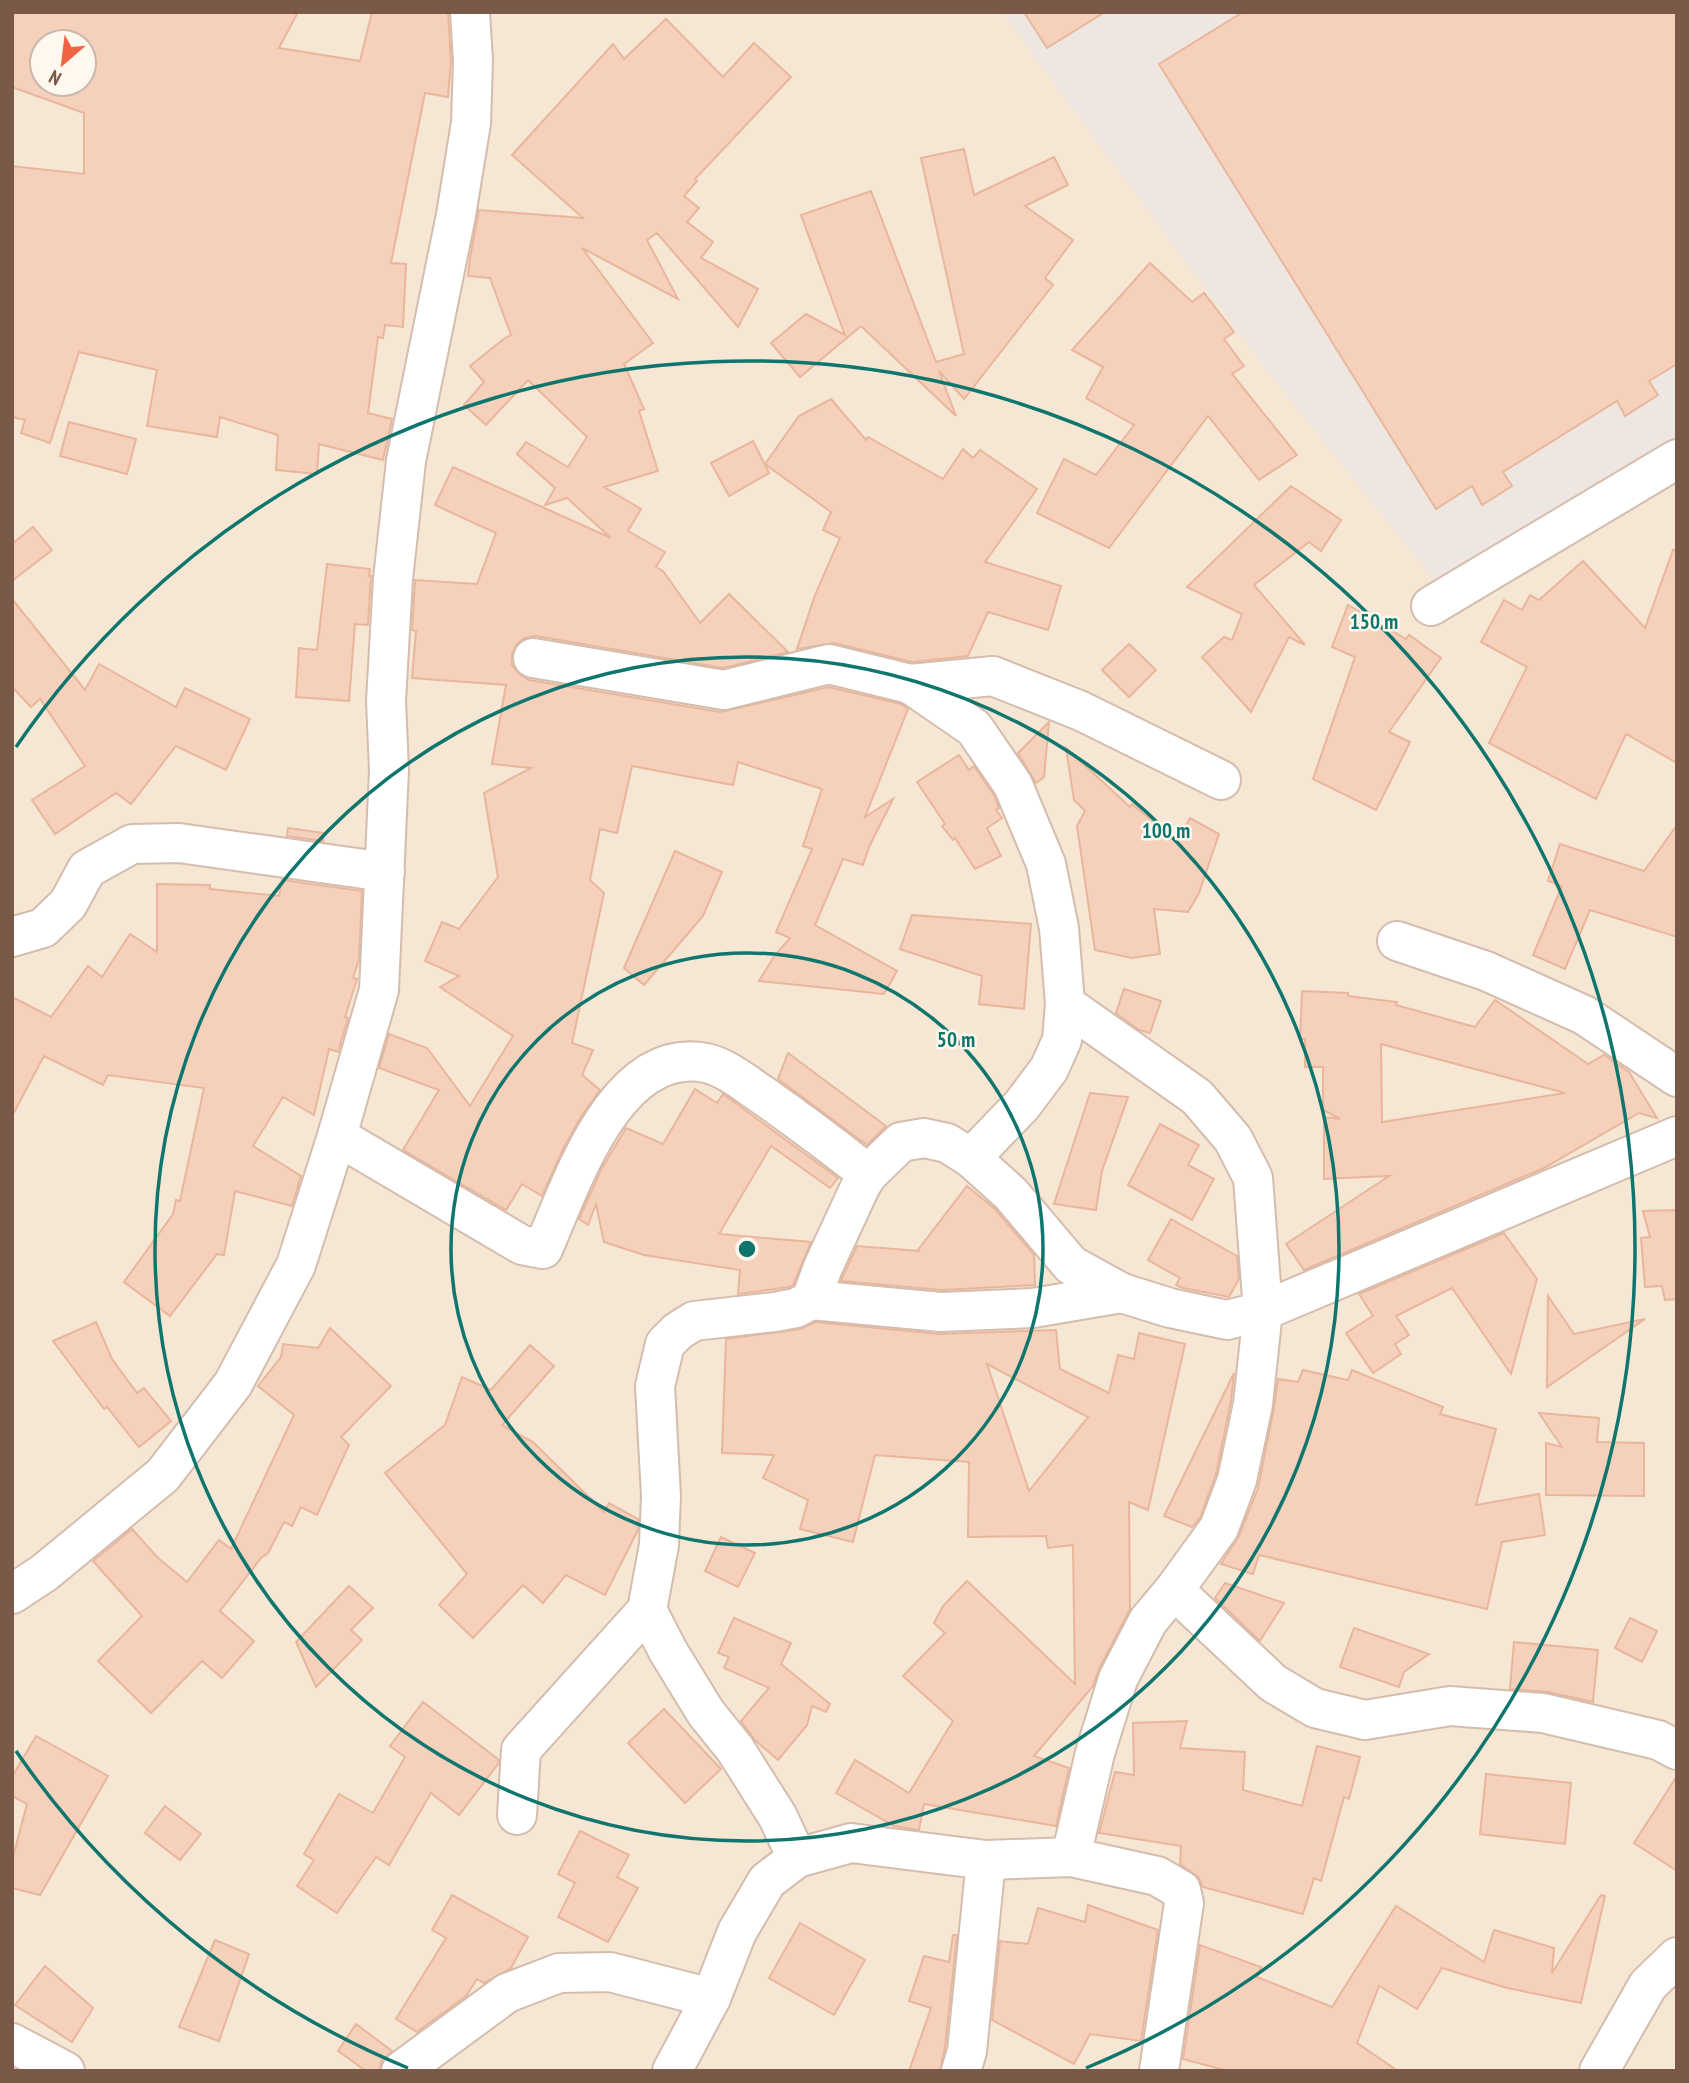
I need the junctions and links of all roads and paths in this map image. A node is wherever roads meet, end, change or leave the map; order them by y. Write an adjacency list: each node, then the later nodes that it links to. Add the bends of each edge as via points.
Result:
1 (470, 12): 7 (street, via 471,122 406,461 393,579 386,701 390,770)
2 (1677, 459): 3 (street)
3 (1431, 606)
4 (533, 658): 5 (street, via 724,690 829,664)
5 (910, 684): 6 (street, via 993,676 1081,710); 10 (street, via 974,728 1013,785 1046,864 1059,928)
6 (1221, 780)
7 (385, 872): 8 (street, via 179,843 132,844 87,869 68,904 43,928); 12 (street, via 379,990)
8 (12, 937)
9 (1397, 941): 11 (street, via 1486,971 1584,1015)
10 (1065, 1004): 14 (street, via 1062,1040 1049,1069 1022,1105); 18 (street, via 1197,1097 1233,1139 1253,1178)
11 (1677, 1077)
12 (337, 1136): 15 (street, via 522,1245 543,1249 601,1125 629,1088 654,1069 706,1063 747,1085); 20 (street, via 296,1265 233,1384 163,1475)
13 (1677, 1136): 18 (street)
14 (971, 1157): 15 (street, via 947,1143 924,1138 901,1142); 16 (street, via 1011,1194 1071,1265)
15 (868, 1174): 17 (street)
16 (1122, 1293): 17 (street, via 1033,1308 941,1312); 18 (street, via 1227,1320)
17 (811, 1300): 21 (street, via 786,1310 694,1321 665,1344 655,1386 659,1545)
18 (1263, 1311): 19 (street, via 1253,1404 1237,1479 1219,1528)
19 (1174, 1590): 22 (street, via 1273,1684 1315,1708 1365,1720 1450,1706 1543,1713 1658,1740); 24 (street, via 1148,1621 1118,1679)
20 (12, 1594)
21 (647, 1610): 23 (street, via 521,1750); 25 (street, via 706,1713 778,1817)
22 (1677, 1750)
23 (517, 1815)
24 (1071, 1857): 26 (street); 34 (street, via 1157,1876 1181,1890 1184,1903)
25 (797, 1858): 26 (street, via 851,1843); 28 (street, via 767,1881 737,1932)
26 (986, 1860): 33 (street, via 967,2051)
27 (1677, 1957): 35 (street, via 1648,1985)
28 (711, 1998): 31 (street, via 610,1972 559,1973 507,1993); 32 (street)
29 (12, 2043): 30 (street)
30 (65, 2071)
31 (401, 2071)
32 (672, 2071)
33 (961, 2071)
34 (1159, 2071)
35 (1599, 2071)

